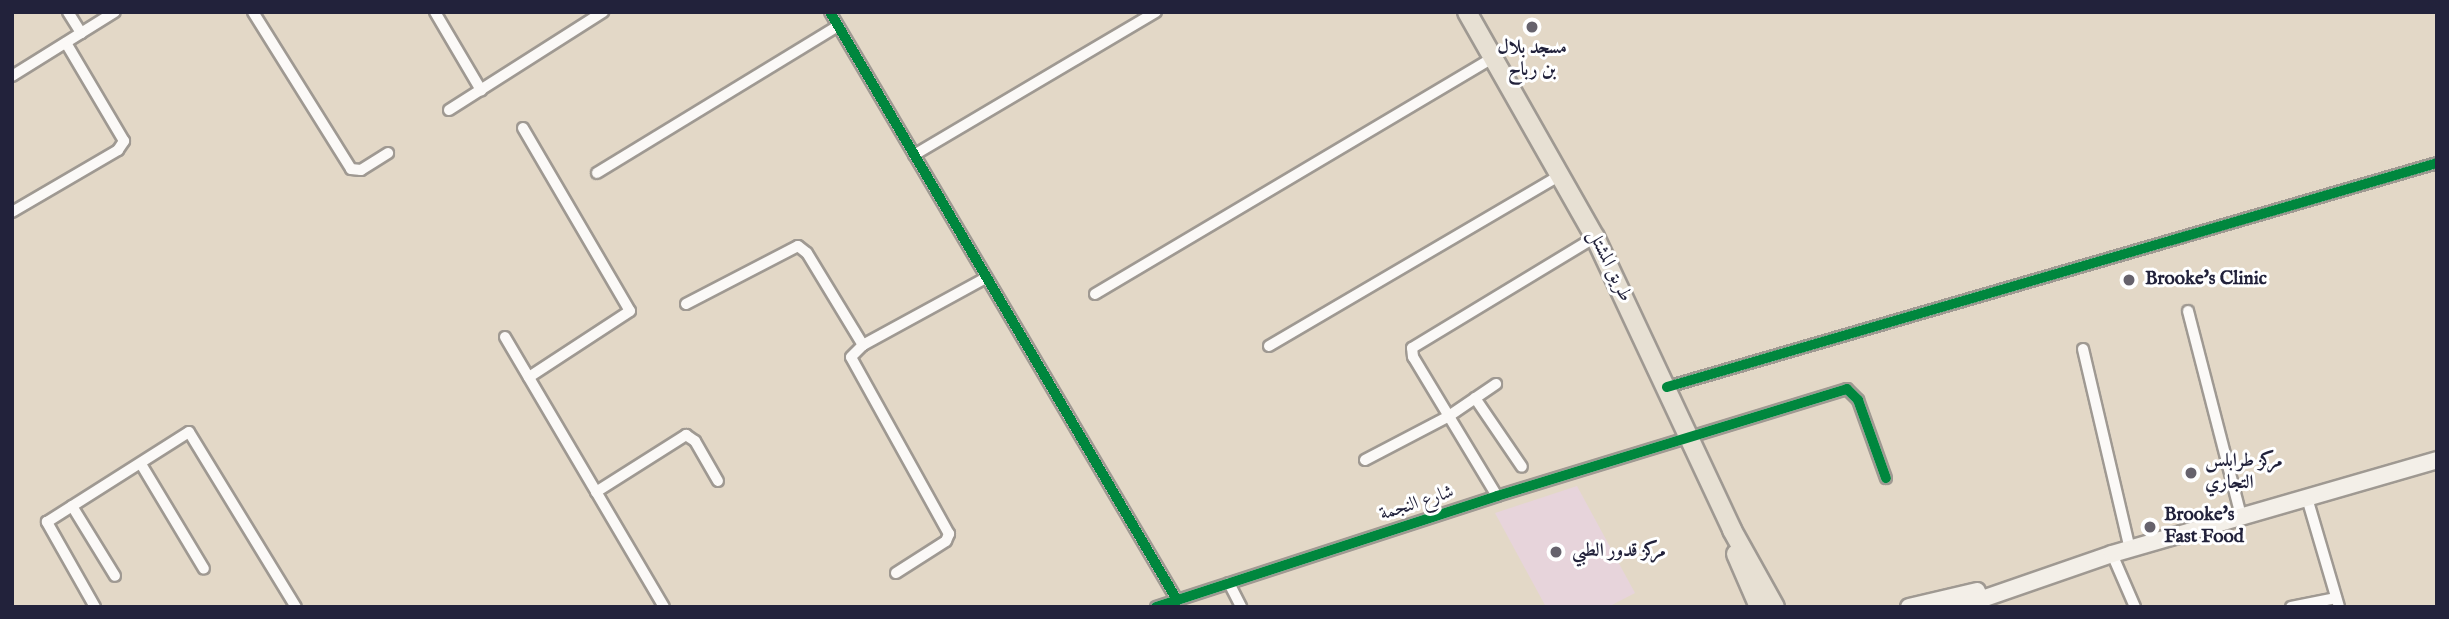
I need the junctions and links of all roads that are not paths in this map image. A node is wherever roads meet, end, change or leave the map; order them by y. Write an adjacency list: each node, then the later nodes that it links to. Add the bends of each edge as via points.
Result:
1 (68, 12): 10 (street)
2 (115, 12): 10 (street)
3 (253, 12): 17 (street, via 351,169 360,170)
4 (435, 12): 14 (street)
5 (604, 12): 14 (street)
6 (830, 12): 9 (street)
7 (1156, 12): 18 (street)
8 (1467, 12): 12 (main road, طريق المشتل)
9 (836, 27): 18 (street); 20 (street)
10 (81, 33): 11 (street)
11 (66, 43): 13 (street); 22 (street, via 124,141 118,150)
12 (1492, 58): 21 (main road, طريق المشتل); 25 (street)
13 (12, 76)
14 (481, 90): 15 (street)
15 (449, 110)
16 (523, 128): 32 (street, via 630,311)
17 (388, 153)
18 (914, 155): 24 (street)
19 (2437, 163): 34 (street, via 2066,275)
20 (597, 173)
21 (1562, 174): 23 (main road, طريق المشتل); 30 (street)
22 (12, 212)
23 (1595, 237): 34 (main road, طريق المشتل); 36 (street, via 1415,344 1413,356)
24 (986, 278): 29 (street); 57 (street)
25 (1095, 294)
26 (686, 304): 29 (street, via 798,246 807,253)
27 (2188, 311): 48 (street)
28 (505, 337): 32 (street)
29 (863, 345): 53 (street, via 854,351 852,365 949,534 946,541)
30 (1269, 346)
31 (2083, 349): 50 (street)
32 (528, 377): 44 (street)
33 (1496, 384): 35 (street)
34 (1667, 387): 37 (main road, طريق المشتل)
35 (1475, 398): 36 (street); 41 (street)
36 (1449, 416): 38 (street); 45 (street)
37 (1689, 438): 42 (street, شارع النجمة, via 1847,389 1857,400); 45 (street, شارع النجمة); 49 (main road, طريق المشتل)
38 (1365, 460)
39 (2437, 460): 46 (main road)
40 (141, 464): 47 (street); 52 (street); 60 (street, via 184,434 193,434)
41 (1522, 467)
42 (1886, 478)
43 (718, 481): 44 (street, via 695,440 686,435)
44 (596, 492): 61 (street)
45 (1497, 496): 56 (street, شارع النجمة)
46 (2307, 498): 48 (main road); 58 (street)
47 (72, 506): 54 (street); 59 (street, via 50,517 49,530)
48 (2241, 516): 50 (main road)
49 (1732, 530): 64 (main road, طريق المشتل, via 1735,550); 65 (main road, طريق المشتل)
50 (2130, 549): 51 (main road)
51 (2112, 554): 55 (main road); 68 (street)
52 (204, 569)
53 (896, 573)
54 (115, 576)
55 (2027, 581): 66 (main road); 67 (main road)
56 (1229, 583): 57 (street, شارع النجمة); 63 (street)
57 (1177, 600): 62 (street, شارع النجمة)
58 (2337, 602): 69 (street)
59 (95, 607)
60 (296, 607)
61 (664, 607)
62 (1158, 607)
63 (1241, 607)
64 (1759, 607)
65 (1775, 607)
66 (1909, 607)
67 (1959, 607)
68 (2135, 607)
69 (2291, 607)

